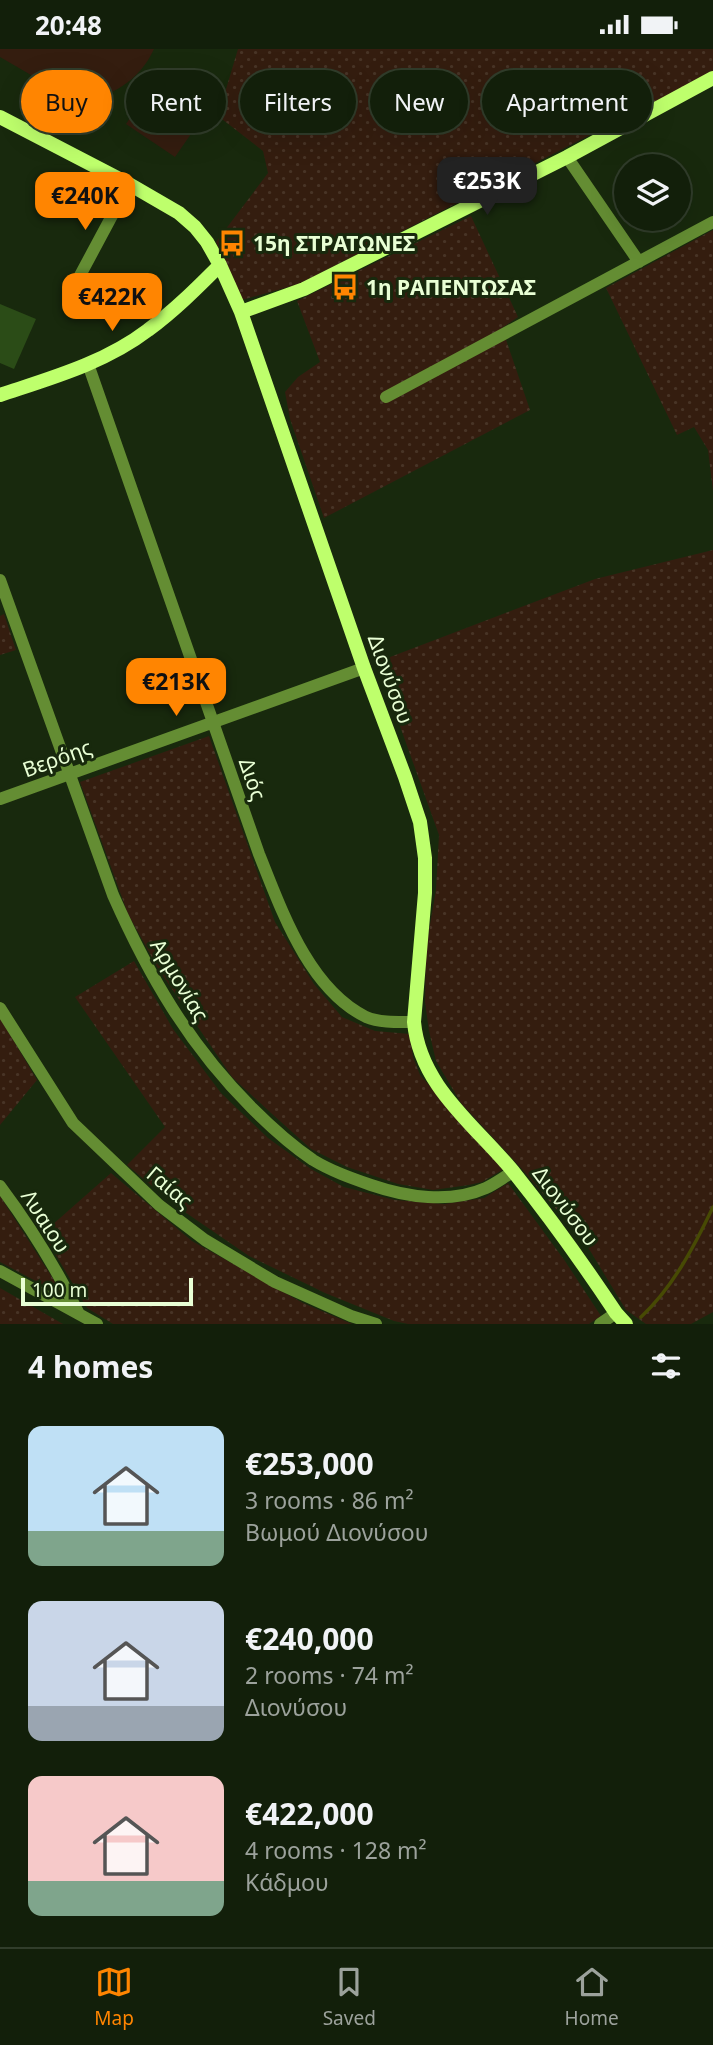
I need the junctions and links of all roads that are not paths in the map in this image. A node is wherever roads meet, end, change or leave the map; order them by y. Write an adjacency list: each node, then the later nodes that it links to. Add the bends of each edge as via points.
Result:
1 (713, 78): 3 (main road)
2 (0, 117): 4 (main road, Διονύσου)
3 (568, 157): 6 (street); 9 (main road, via 303,289)
4 (130, 184): 7 (main road, Διονύσου, via 195,227); 8 (street)
5 (713, 222): 6 (street)
6 (639, 262): 12 (street)
7 (220, 265): 9 (main road, Διονύσου); 10 (main road, via 146,332)
8 (69, 296)
9 (242, 312): 14 (main road, Διονύσου)
10 (88, 364): 11 (main road); 15 (street, Διός)
11 (0, 395)
12 (386, 397)
13 (0, 580): 16 (street, Αρμονίας)
14 (364, 668): 15 (street, Βερόης); 19 (main road, Διονύσου, via 415,803 424,841 425,893)
15 (214, 723): 16 (street, Βερόης); 19 (street, Διός, via 283,914 324,984 369,1018)
16 (69, 773): 17 (street, Βερόης); 20 (street, Αρμονίας, via 113,895 150,973 176,1017 223,1078 270,1126 313,1160 387,1191 452,1196 485,1189)
17 (0, 799)
18 (0, 1009): 26 (street, Γαίας, via 74,1123 159,1205 205,1240 275,1282)
19 (414, 1023): 20 (main road, Διονύσου, via 433,1080)
20 (513, 1171): 24 (main road, Διονύσου)
21 (0, 1187): 23 (street, Λυαιου)
22 (0, 1271): 23 (street)
23 (79, 1314): 25 (street)
24 (621, 1319): 27 (street)
25 (97, 1324)
26 (376, 1324)
27 (600, 1324)

